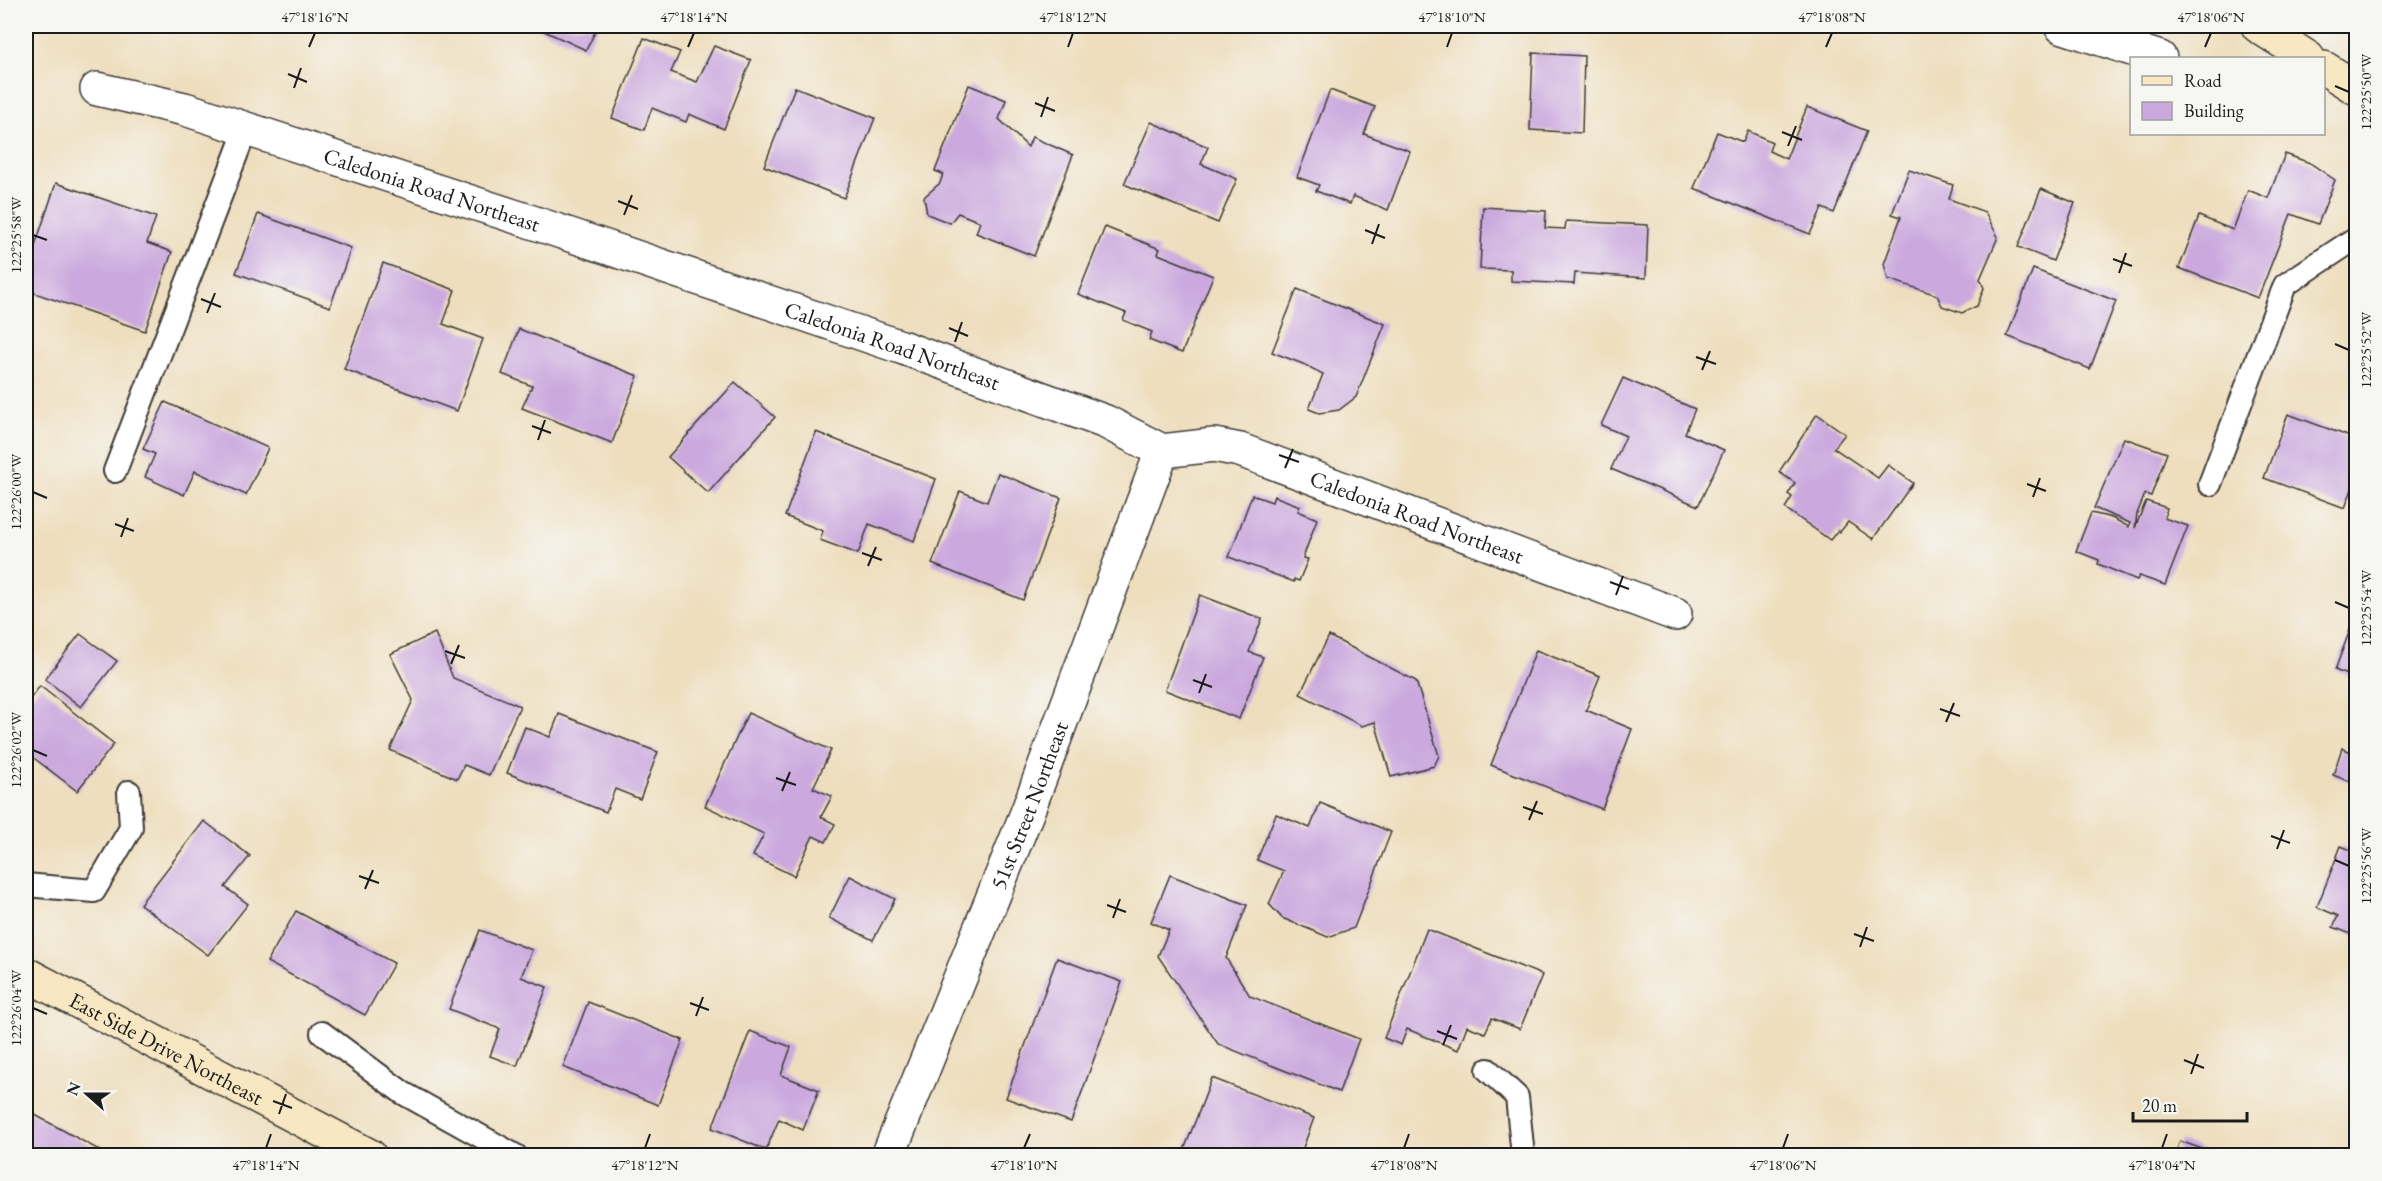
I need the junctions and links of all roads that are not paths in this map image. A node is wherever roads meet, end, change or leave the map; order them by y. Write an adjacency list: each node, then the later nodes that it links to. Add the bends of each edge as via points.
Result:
1 (2061, 26): 3 (street)
2 (2258, 26): 4 (main road)
3 (2157, 57)
4 (2304, 57)
5 (2325, 70): 6 (main road)
6 (2356, 88)
7 (97, 89): 8 (street, Caledonia Road Northeast, via 184,109)
8 (246, 129): 10 (street, Caledonia Road Northeast, via 901,347 1106,422); 11 (lane)
9 (2356, 238): 12 (lane, via 2285,285)
10 (1162, 450): 13 (street, Caledonia Road Northeast, via 1214,444 1240,450); 21 (street, 51st Street Northeast, via 1027,813)
11 (115, 471)
12 (2210, 484)
13 (1675, 614)
14 (129, 792): 15 (lane, via 131,828 94,891)
15 (26, 885)
16 (26, 974): 19 (main road, East Side Drive Northeast)
17 (322, 1033): 20 (lane, via 403,1093)
18 (1488, 1070): 22 (lane, via 1517,1097)
19 (370, 1155)
20 (516, 1155)
21 (888, 1155)
22 (1523, 1155)

